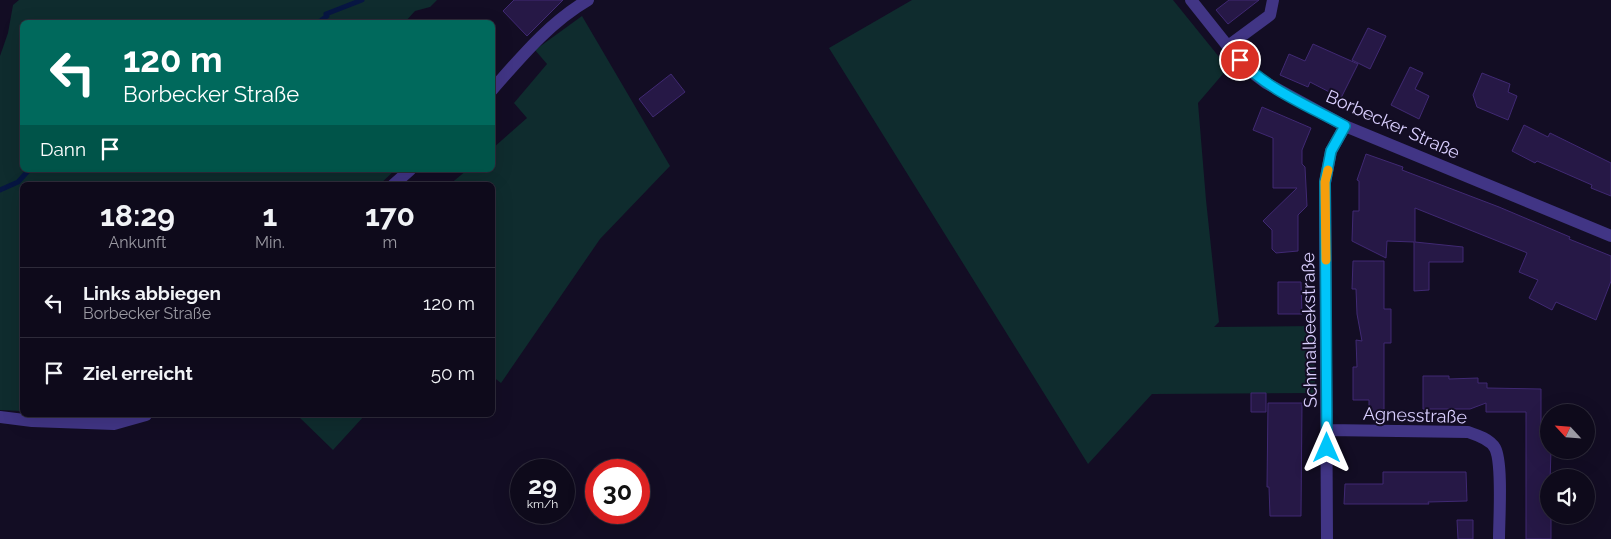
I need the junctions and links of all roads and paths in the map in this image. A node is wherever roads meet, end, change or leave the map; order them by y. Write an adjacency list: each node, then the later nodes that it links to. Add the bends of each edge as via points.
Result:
1 (588, 0): 5 (street, via 534,43)
2 (1191, 0): 4 (street, Borbecker Straße)
3 (1273, 0): 4 (street, via 1270,15)
4 (1228, 46): 6 (street, Borbecker Straße, via 1250,71 1266,83)
5 (495, 87)
6 (1345, 126): 9 (street, Borbecker Straße); 12 (street, Schmalbeekstraße, via 1331,151 1325,182)
7 (408, 172): 8 (street)
8 (396, 182)
9 (1611, 236)
10 (0, 417): 11 (street, via 114,424)
11 (139, 417)
12 (1328, 430): 13 (street, Schmalbeekstraße); 14 (street, Agnesstraße, via 1468,432 1484,438 1494,447 1499,464)
13 (1327, 539)
14 (1499, 539)

